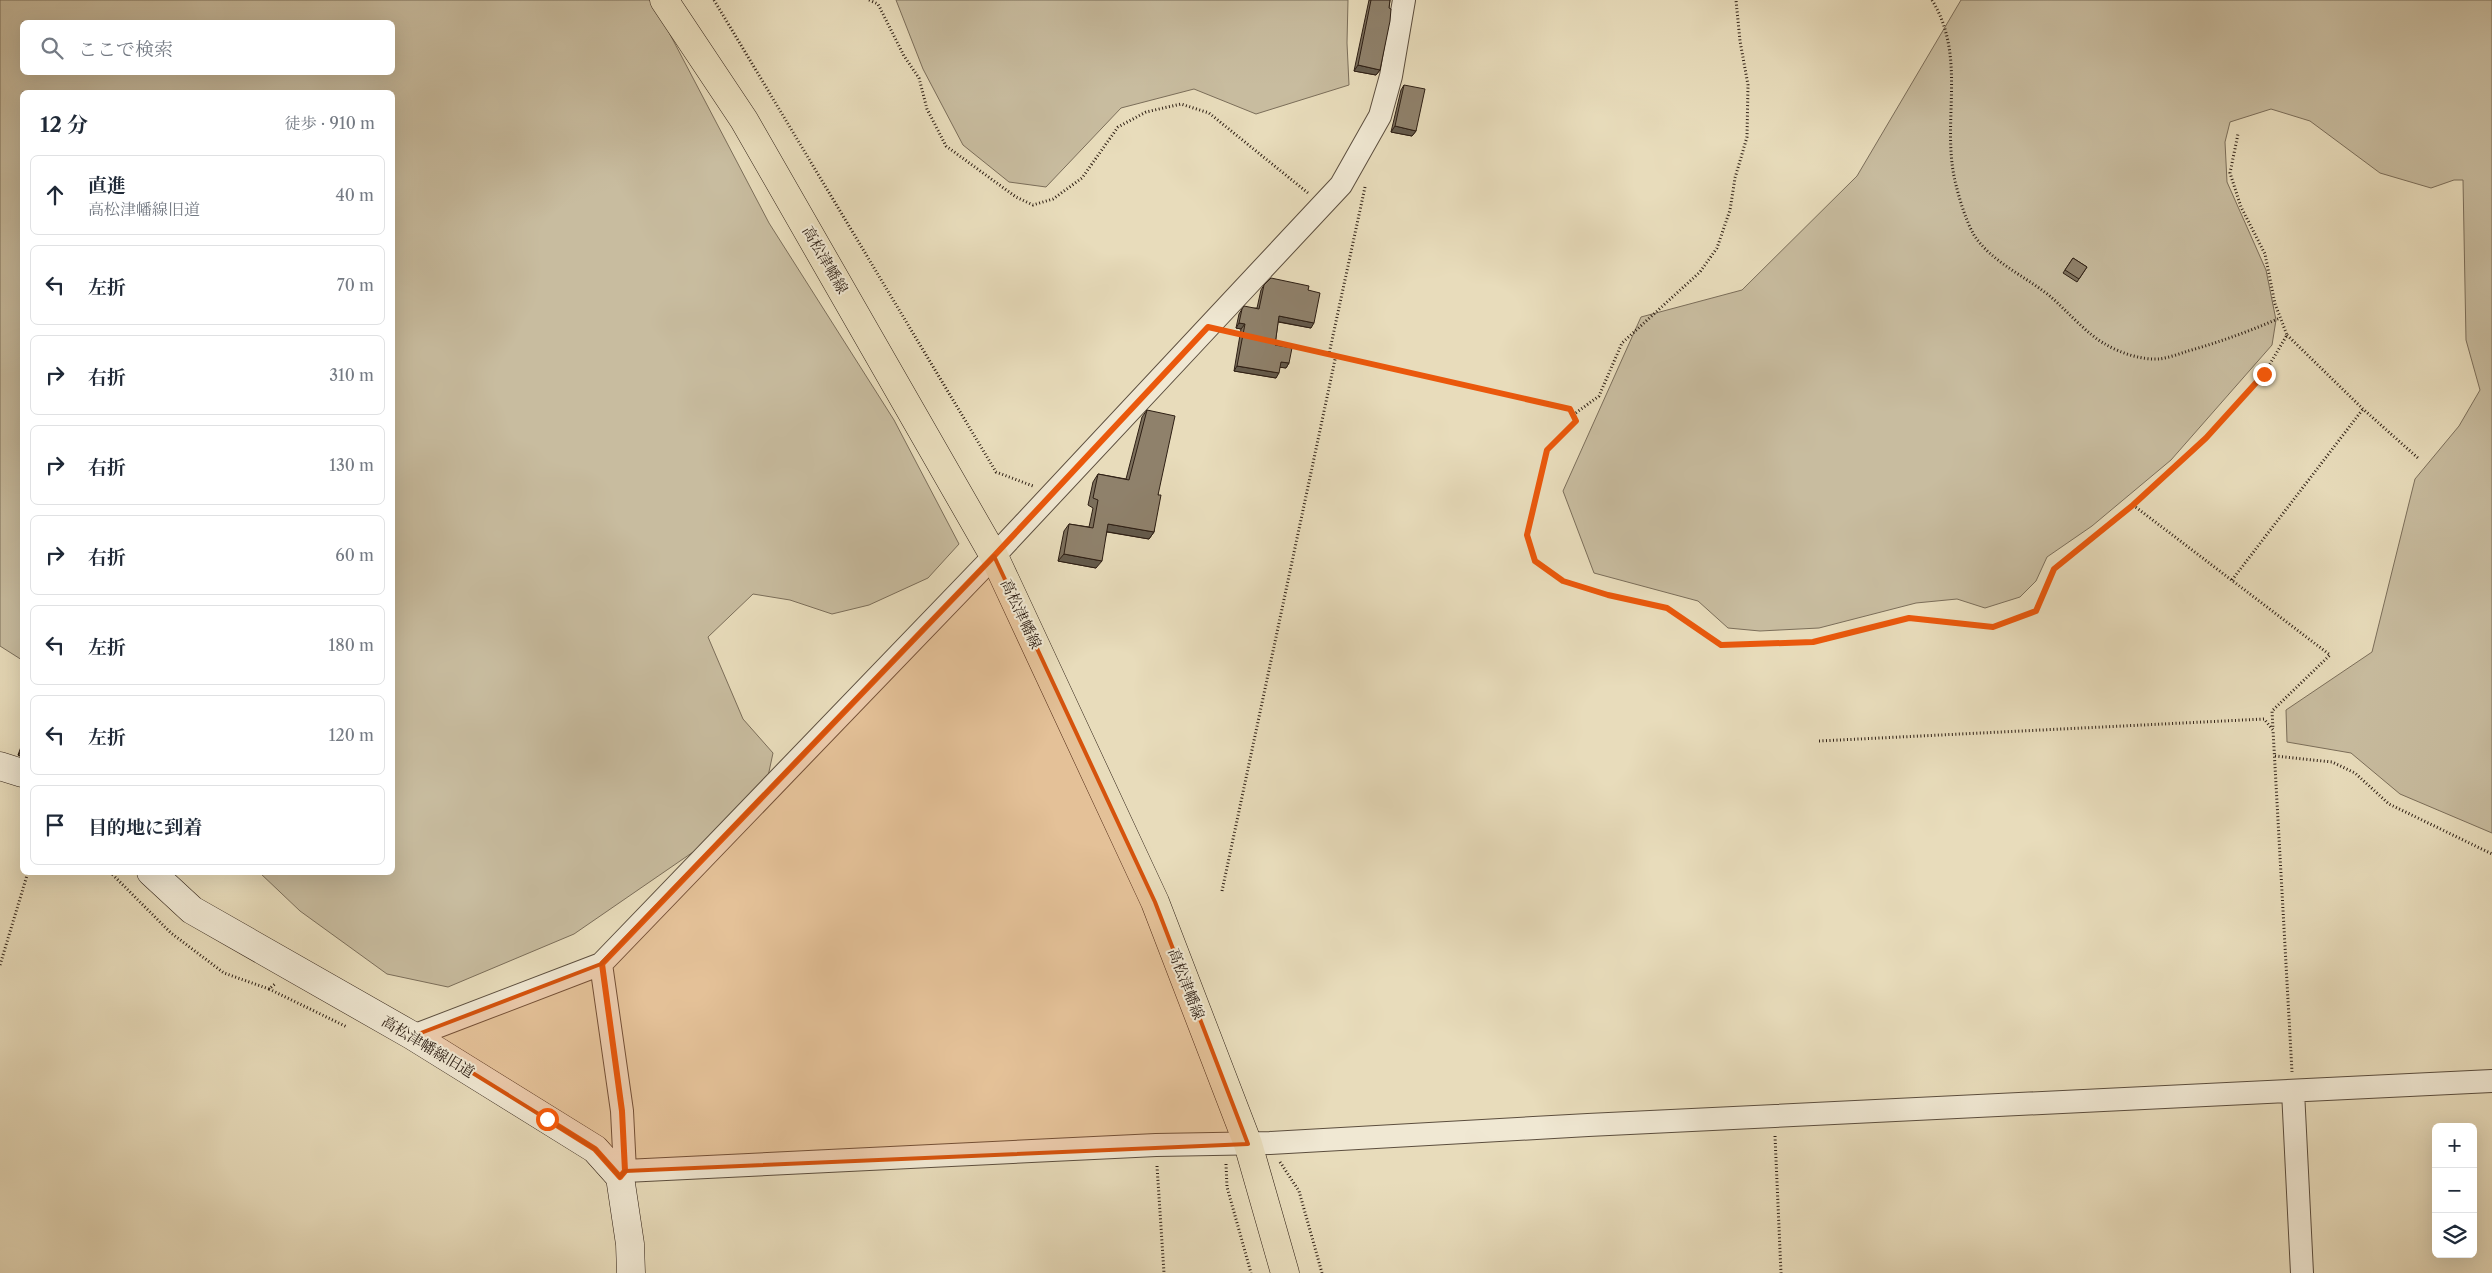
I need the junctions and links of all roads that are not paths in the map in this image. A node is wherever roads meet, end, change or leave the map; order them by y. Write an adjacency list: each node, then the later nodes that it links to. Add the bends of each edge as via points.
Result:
1 (664, 0): 3 (main road, 高松津幡線, via 744,120)
2 (1404, 0): 3 (street, via 1392,76 1380,116 1341,185)
3 (994, 556): 7 (street); 11 (main road, 高松津幡線, via 1155,902)
4 (0, 766): 5 (street)
5 (20, 772)
6 (154, 875): 8 (street, 高松津幡線旧道, via 192,910)
7 (602, 964): 8 (street); 12 (street, via 622,1111)
8 (413, 1036): 12 (street, 高松津幡線旧道, via 595,1149)
9 (2492, 1081): 10 (street)
10 (2293, 1091): 11 (street); 15 (street)
11 (1247, 1144): 12 (street, via 1156,1145); 14 (main road, 高松津幡線)
12 (622, 1174): 13 (street)
13 (631, 1273)
14 (1285, 1273)
15 (2302, 1273)

